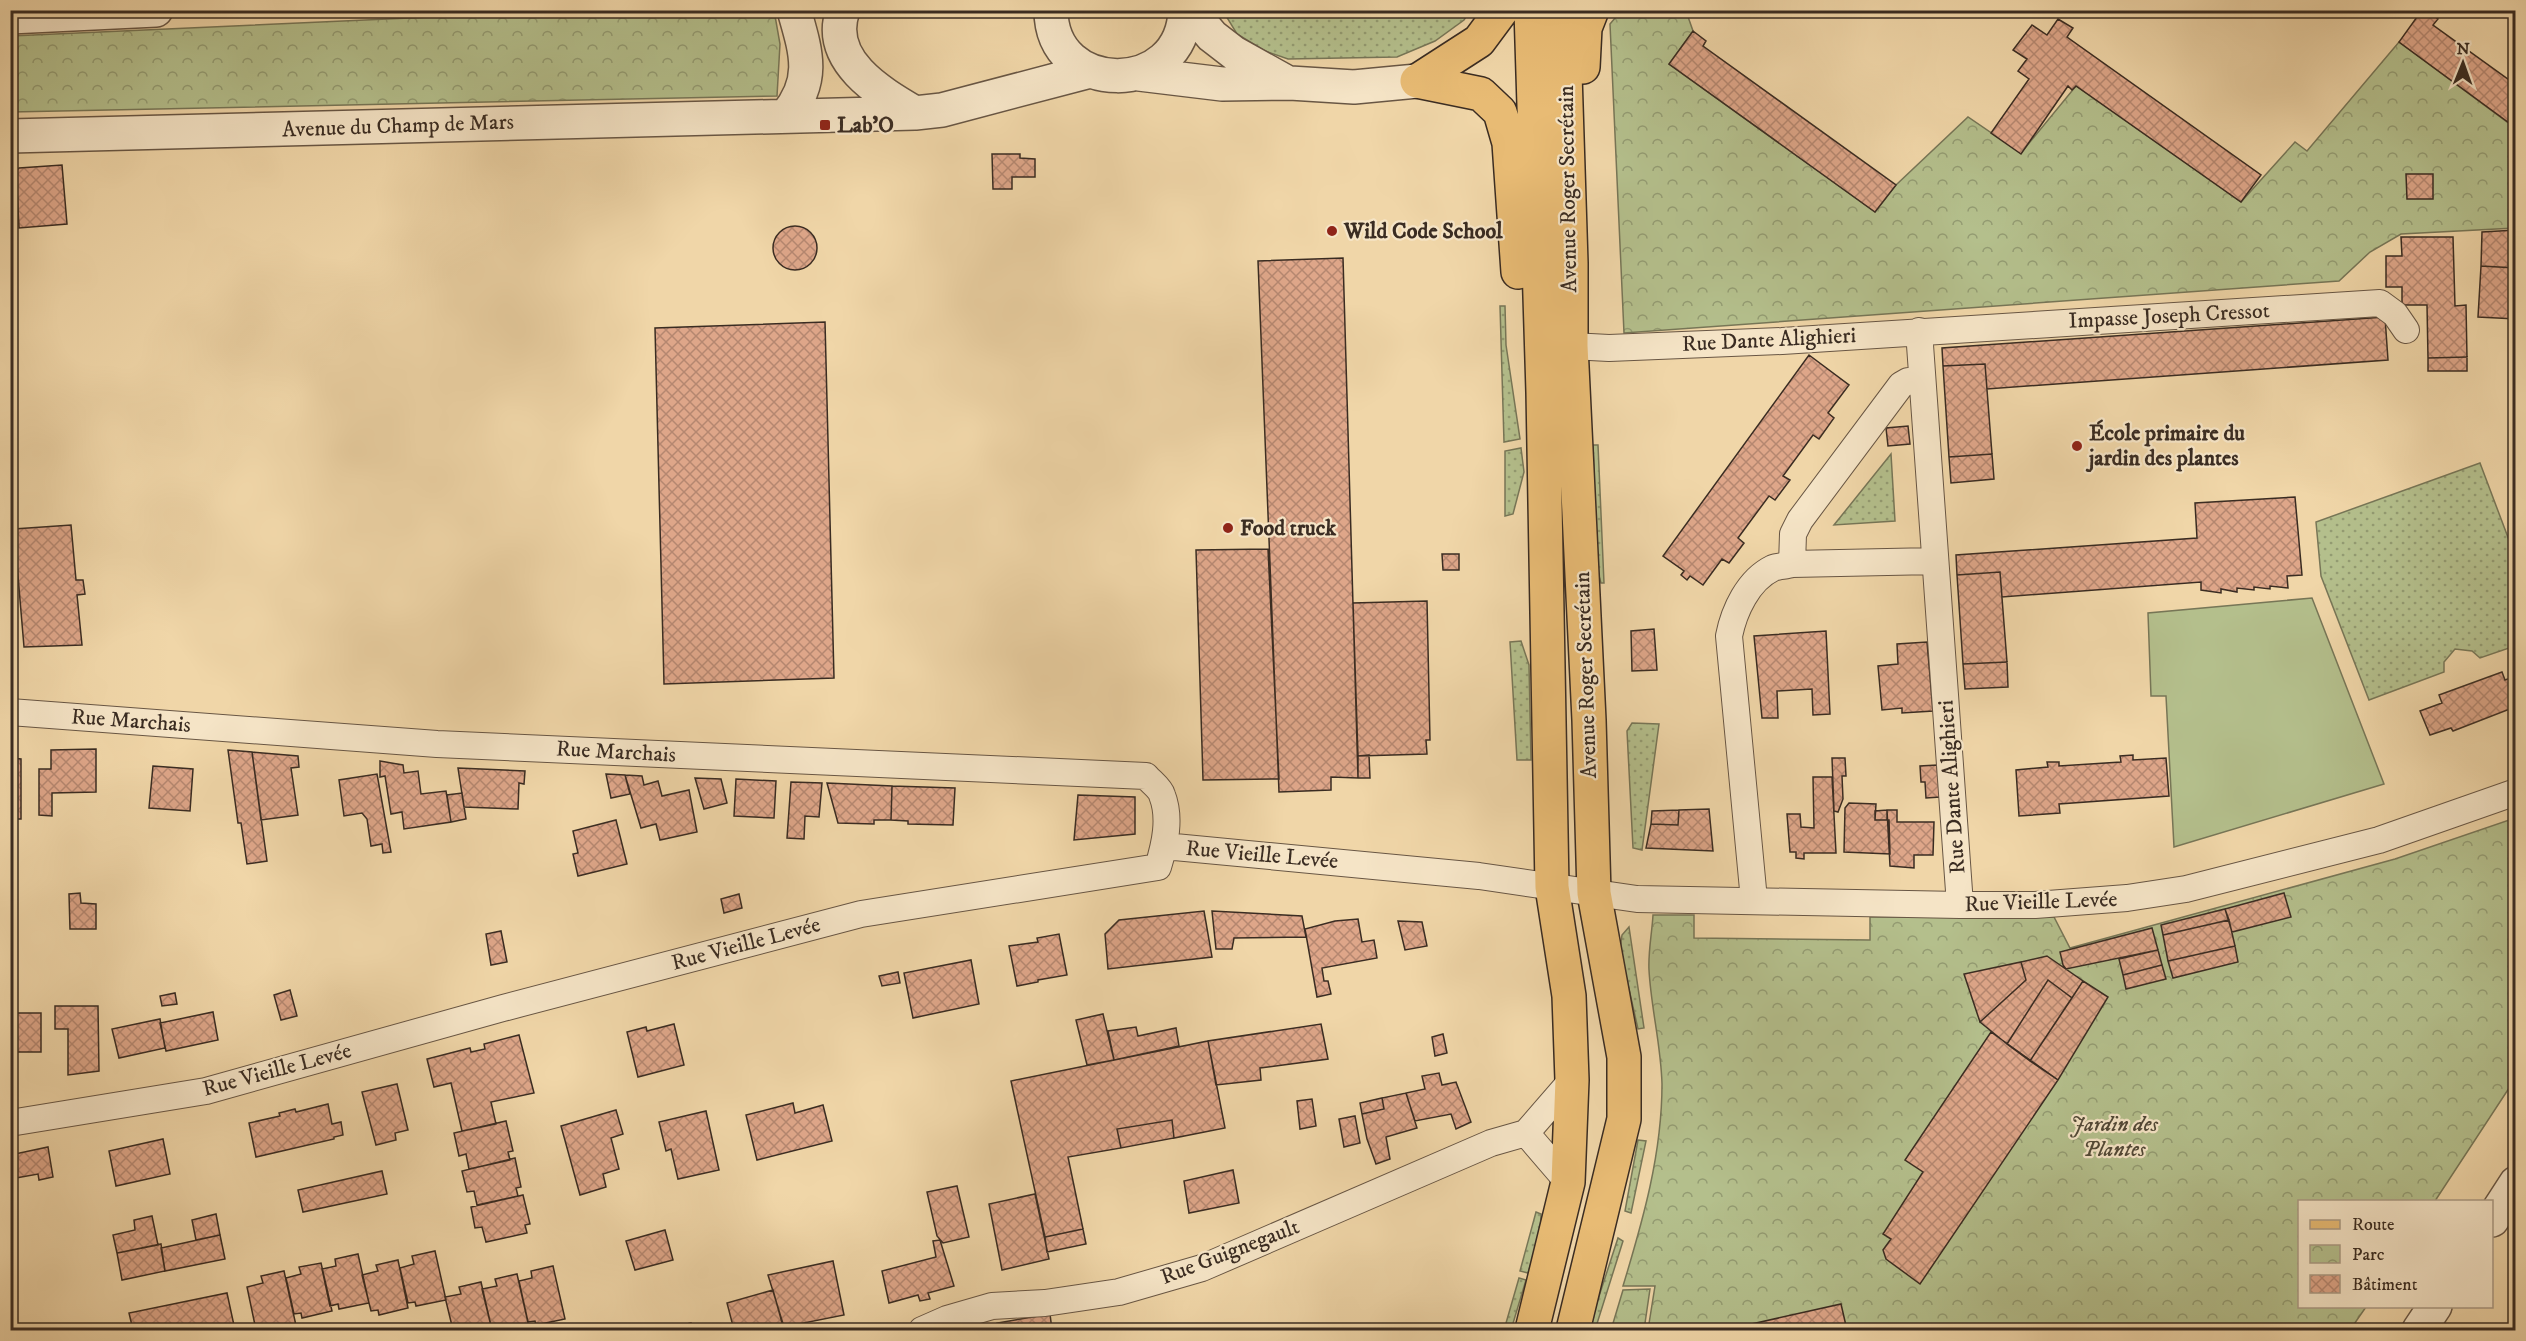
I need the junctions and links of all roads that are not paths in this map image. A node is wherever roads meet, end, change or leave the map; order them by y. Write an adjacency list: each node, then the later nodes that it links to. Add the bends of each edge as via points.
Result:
1 (156, 10): 11 (street)
2 (794, 10): 17 (street, via 804,45 806,79 798,101)
3 (843, 10): 16 (street, via 840,42 848,58 879,92)
4 (1051, 10): 12 (street, via 1059,43 1074,61)
5 (1185, 10): 13 (street, Avenue du Champ de Mars, via 1180,35 1171,52)
6 (1190, 10): 15 (street, Avenue du Champ de Mars, via 1212,36 1234,53)
7 (1502, 10): 14 (main road, via 1479,41)
8 (1532, 10): 24 (main road, Avenue Roger Secrétain)
9 (1563, 10): 19 (main road, Avenue Roger Secrétain)
10 (1592, 10): 19 (main road, via 1586,28)
11 (10, 17)
12 (1090, 71): 13 (street, Avenue du Champ de Mars, via 1107,76); 16 (street, Avenue du Champ de Mars, via 942,110)
13 (1139, 74): 15 (street, Avenue du Champ de Mars, via 1222,84)
14 (1417, 81): 15 (street, Avenue du Champ de Mars, via 1354,87); 24 (main road, via 1481,94 1500,112 1509,143 1517,269)
15 (1290, 83)
16 (915, 113): 17 (street, Avenue du Champ de Mars)
17 (786, 116): 18 (street, Avenue du Champ de Mars)
18 (10, 136)
19 (1571, 263): 22 (main road, Avenue Roger Secrétain)
20 (2406, 330): 21 (street, Impasse Joseph Cressot, via 2395,314 2380,303)
21 (1919, 331): 22 (street, Rue Dante Alighieri, via 1758,342); 23 (street, Rue Dante Alighieri)
22 (1571, 346): 31 (main road, Avenue Roger Secrétain)
23 (1922, 379): 25 (street, Rue Dante Alighieri); 26 (street, via 1901,385 1800,520 1793,534)
24 (1543, 392): 30 (main road, Avenue Roger Secrétain)
25 (1935, 561): 26 (street); 33 (street, Rue Dante Alighieri)
26 (1792, 564): 32 (street, via 1773,568 1743,597 1733,615 1729,636)
27 (10, 712): 29 (street, Rue Marchais, via 437,744 1146,776 1162,793 1167,820)
28 (2516, 792): 33 (street, Rue Vieille Levée, via 2379,840 2186,889 2035,905)
29 (1164, 846): 30 (street, Rue Vieille Levée, via 1479,876); 35 (street, Rue Vieille Levée, via 1158,867 861,914 206,1091)
30 (1552, 887): 31 (street, Rue Vieille Levée); 34 (main road, Avenue Roger Secrétain, via 1569,996)
31 (1594, 893): 32 (street, Rue Vieille Levée, via 1637,899); 43 (main road, Avenue Roger Secrétain, via 1624,1057 1624,1119)
32 (1754, 900): 33 (street, Rue Vieille Levée)
33 (1960, 905)
34 (1572, 1080): 36 (street); 37 (main road, Avenue Roger Secrétain)
35 (10, 1123)
36 (1526, 1133): 37 (street); 41 (street, Rue Guignegault, via 1491,1143 1202,1268 1119,1292 992,1306)
37 (1568, 1182): 42 (main road, Avenue Roger Secrétain)
38 (2516, 1183): 39 (street)
39 (2493, 1218)
40 (2434, 1308): 44 (street)
41 (922, 1330)
42 (1532, 1330)
43 (1573, 1330)
44 (2419, 1330)

